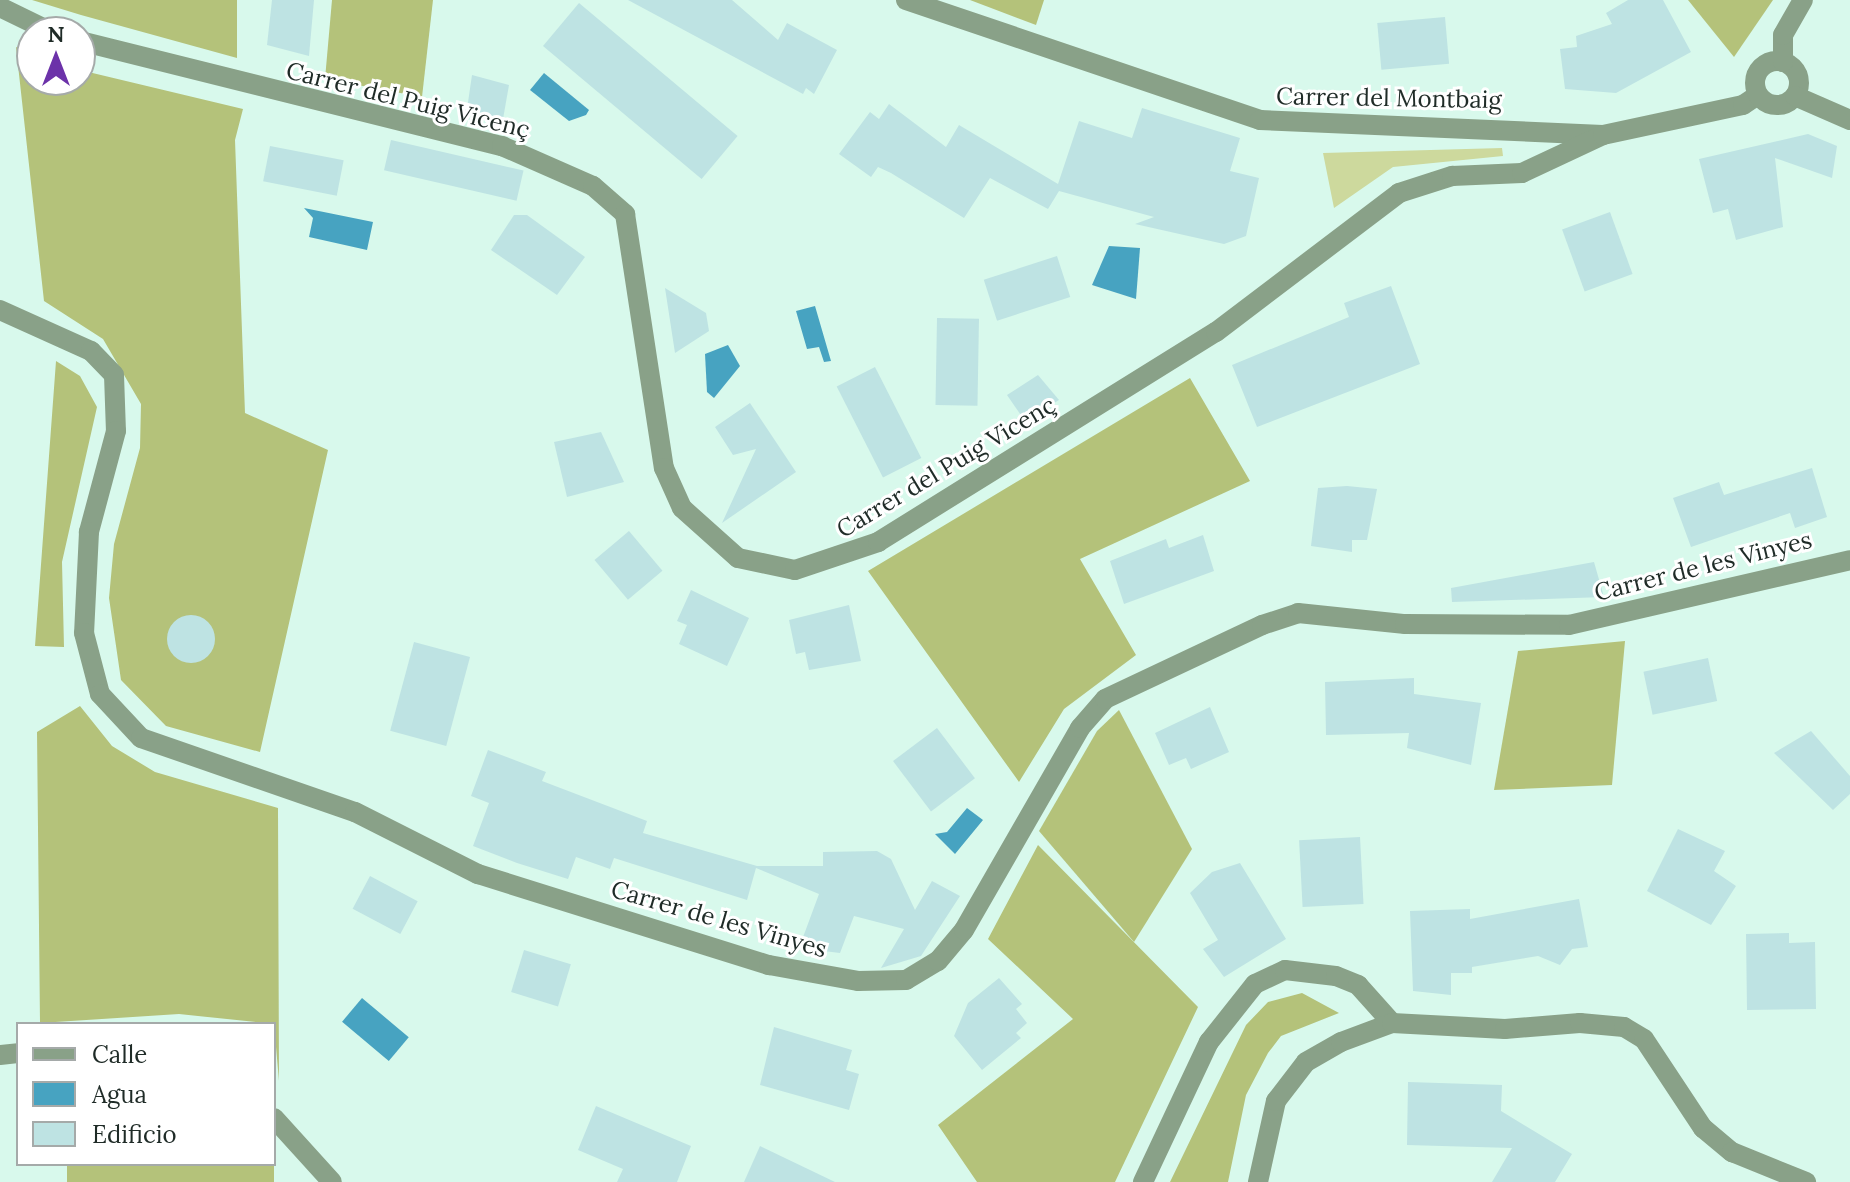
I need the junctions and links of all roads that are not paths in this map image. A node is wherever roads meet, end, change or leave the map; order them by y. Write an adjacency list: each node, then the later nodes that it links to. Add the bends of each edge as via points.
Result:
1 (906, 0): 10 (street, Carrer del Montbaig, via 1260,120)
2 (1803, 0): 6 (street, via 1783,35)
3 (0, 7): 4 (street)
4 (18, 16)
5 (96, 45): 10 (street, Carrer del Puig Vicenç, via 502,146 593,186 628,225 664,468 682,508 738,558 795,570 878,542 1216,332 1399,193 1452,176 1536,169)
6 (1783, 62): 7 (street, via 1762,67); 8 (street, via 1799,80)
7 (1758, 95): 8 (street, via 1776,105); 10 (street, Carrer del Puig Vicenç, via 1743,105)
8 (1795, 96): 9 (street)
9 (1850, 120)
10 (1603, 135)
11 (0, 310): 12 (street, Carrer de les Vinyes, via 91,351 114,375 116,431 89,532 84,633 100,694 141,738 176,756 355,812 478,874 769,965 858,981 906,980 938,961 964,930 1080,728 1105,699 1262,625 1298,613 1405,624 1569,625)
12 (1850, 560)
13 (1392, 1023): 16 (street, via 1358,985 1336,976 1285,970 1255,984 1209,1042); 17 (street, via 1341,1042 1290,1078 1276,1101); 18 (street, via 1624,1027 1653,1050 1703,1128 1732,1152)
14 (276, 1120): 15 (street)
15 (332, 1182)
16 (1143, 1182)
17 (1258, 1182)
18 (1806, 1182)

